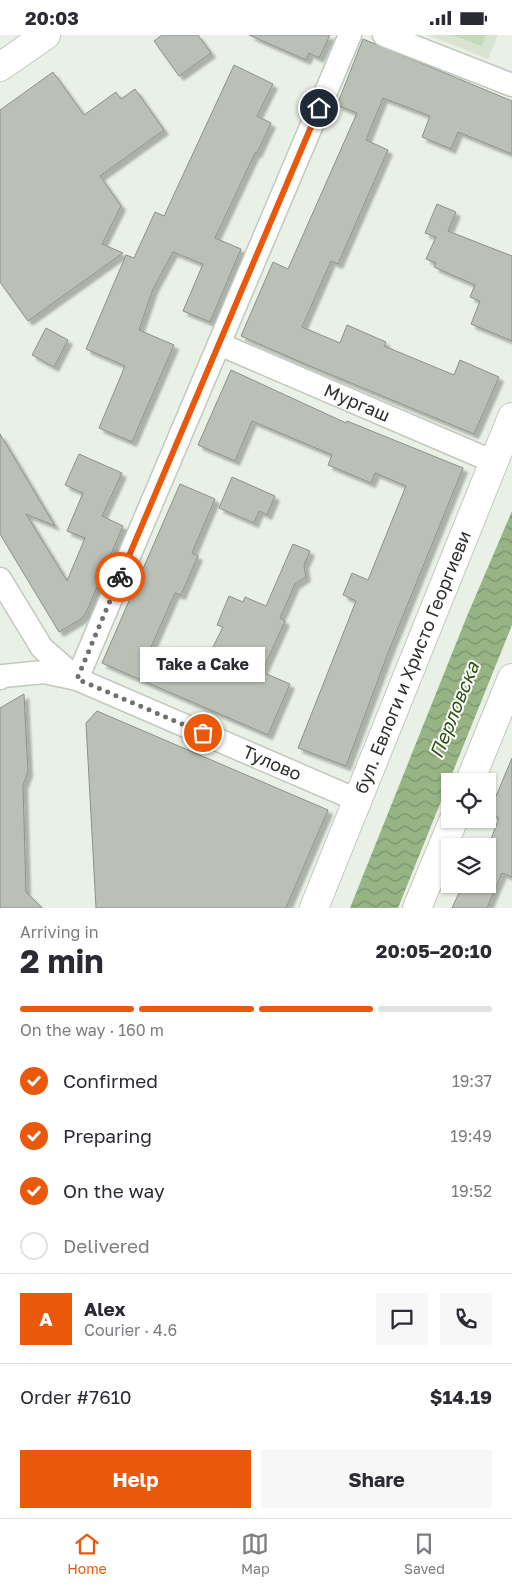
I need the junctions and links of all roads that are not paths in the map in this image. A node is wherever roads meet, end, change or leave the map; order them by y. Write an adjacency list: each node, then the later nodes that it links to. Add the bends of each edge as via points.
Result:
1 (46, 35): 4 (main road)
2 (350, 35): 6 (street)
3 (384, 35): 5 (street)
4 (0, 67)
5 (512, 85)
6 (219, 344): 8 (street, Мургаш); 12 (street)
7 (512, 417): 8 (main road, бул. Евлоги и Христо Георгиеви)
8 (494, 463): 14 (main road, бул. Евлоги и Христо Георгиеви)
9 (0, 579): 12 (street, via 42,648)
10 (0, 677): 12 (street, via 44,671)
11 (512, 678): 13 (main road)
12 (77, 679): 14 (street, Тулово)
13 (473, 773)
14 (357, 800): 16 (main road, бул. Евлоги и Христо Георгиеви)
15 (450, 828): 17 (main road)
16 (314, 908)
17 (417, 908)

